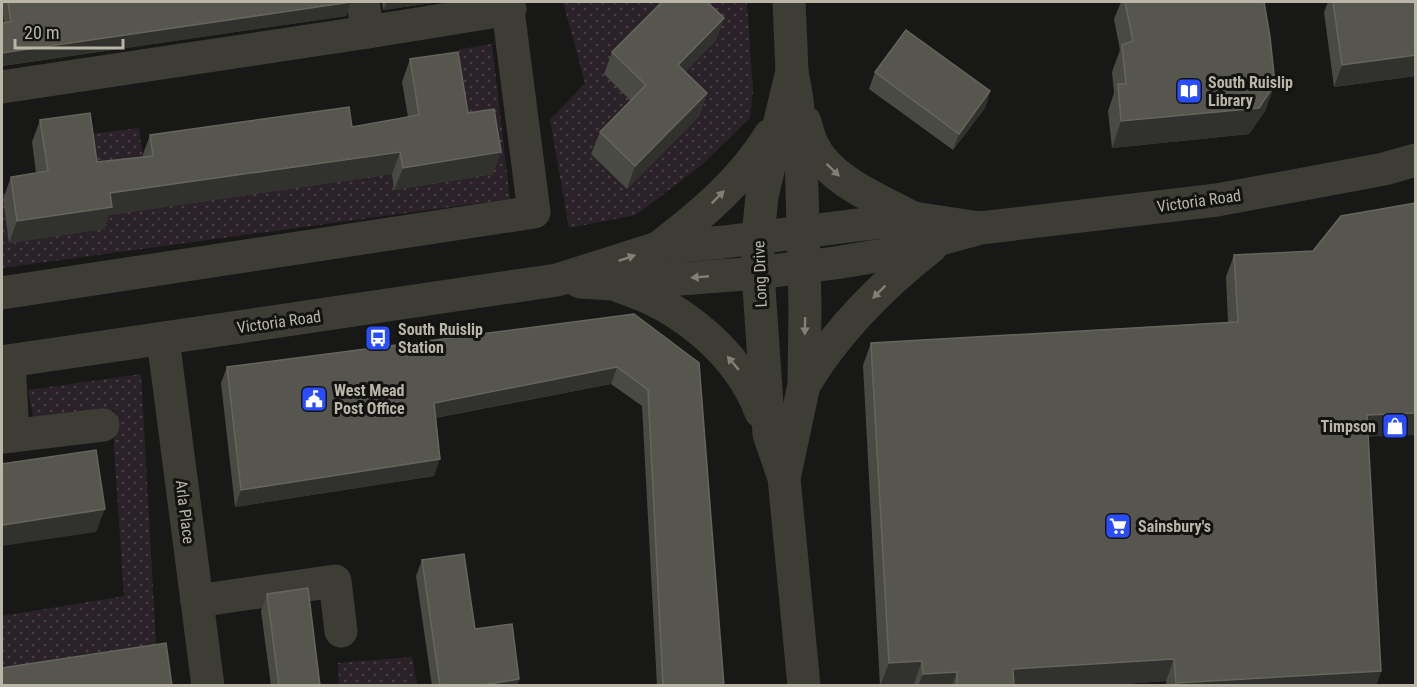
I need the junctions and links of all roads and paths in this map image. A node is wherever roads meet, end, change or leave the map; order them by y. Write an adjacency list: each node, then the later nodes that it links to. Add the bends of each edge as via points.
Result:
1 (789, 2): 5 (street, Long Drive)
2 (509, 5): 3 (street); 17 (street, via 534,212)
3 (365, 17): 4 (street)
4 (2, 87)
5 (790, 96): 7 (street, one-way to 7, via 813,146 828,166 852,186); 9 (street, Long Drive); 10 (street, Long Drive, via 762,196); 12 (street, one-way to 5, via 690,224 746,169)
6 (1416, 160): 8 (street, Victoria Road, via 1217,200)
7 (913, 218): 8 (street, Victoria Road); 9 (street, Victoria Road)
8 (980, 228): 11 (street, Victoria Road)
9 (804, 230): 10 (street, Victoria Road); 13 (street, Long Drive)
10 (758, 237): 12 (street, Victoria Road); 14 (street, Long Drive)
11 (940, 240): 13 (street, Victoria Road, via 884,255); 20 (street, one-way to 20, via 856,315)
12 (657, 248): 15 (street, Victoria Road, one-way to 12)
13 (805, 267): 14 (street, Victoria Road); 20 (street, Long Drive, one-way to 20)
14 (758, 273): 16 (street, Victoria Road, one-way to 16); 22 (street, Long Drive)
15 (557, 280): 16 (street, Victoria Road); 18 (street, Victoria Road)
16 (614, 284): 22 (street, one-way to 16, via 738,368 718,347 670,308 646,294)
17 (2, 293)
18 (163, 339): 19 (street, Victoria Road); 25 (street, Arla Place)
19 (5, 362): 23 (street)
20 (804, 385): 24 (street, Long Drive)
21 (103, 425): 23 (street)
22 (769, 434): 24 (street, Long Drive)
23 (7, 436)
24 (784, 478): 28 (street, Long Drive)
25 (197, 601): 26 (street, via 335,580); 27 (street, Arla Place)
26 (340, 631)
27 (208, 686)
28 (804, 686)

